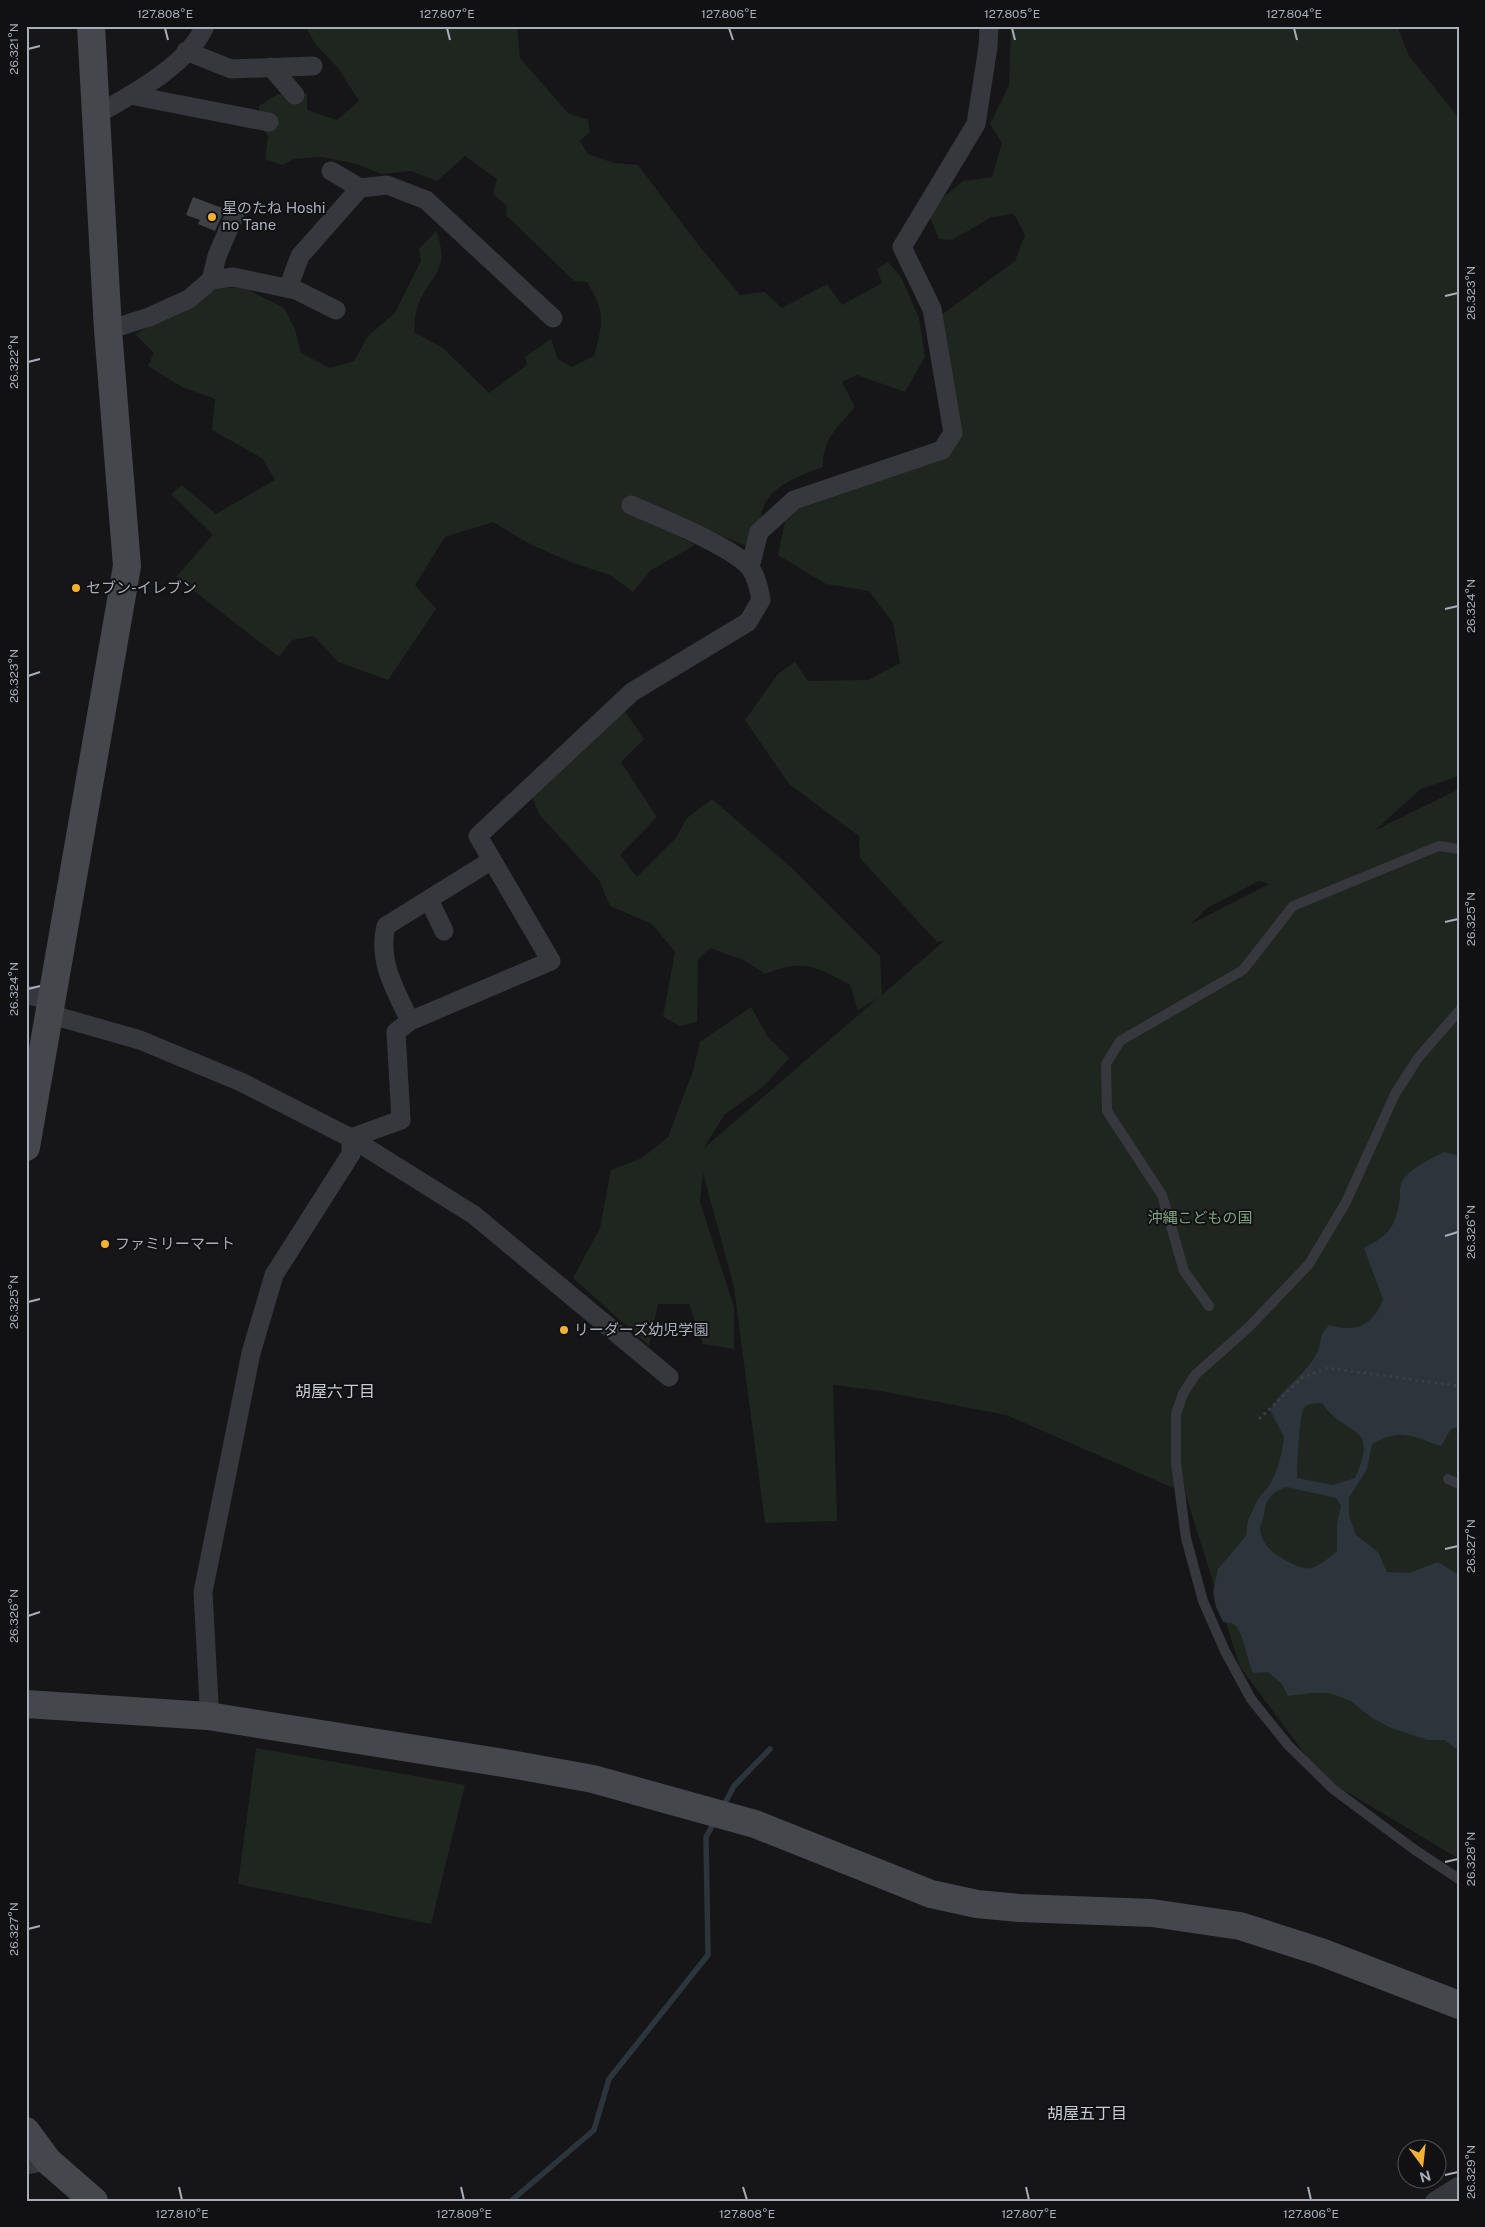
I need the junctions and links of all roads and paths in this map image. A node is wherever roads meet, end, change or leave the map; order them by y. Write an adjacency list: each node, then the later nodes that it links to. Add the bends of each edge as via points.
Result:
1 (91, 26): 9 (street)
2 (205, 26): 4 (street)
3 (989, 26): 20 (street, via 976,124 902,247 932,309 953,433 942,450 794,500 759,532)
4 (186, 51): 6 (street, via 231,69); 7 (street, via 174,65)
5 (313, 66): 6 (street)
6 (271, 67): 8 (street)
7 (130, 95): 9 (street); 10 (street)
8 (295, 96)
9 (96, 115): 18 (street)
10 (269, 122)
11 (331, 171): 12 (street)
12 (360, 188): 15 (street, via 300,256); 17 (street, via 387,185 426,200)
13 (235, 214): 14 (street, via 216,256)
14 (211, 280): 15 (street, via 233,277); 18 (street, via 189,299 150,317)
15 (288, 288): 16 (street)
16 (336, 310)
17 (553, 318)
18 (108, 330): 25 (street, via 127,566)
19 (631, 505): 20 (street, via 723,548)
20 (750, 567): 22 (street, via 758,583 761,600 748,622 632,692 478,836)
21 (1459, 849): 30 (lane, via 1438,846 1293,906 1243,970 1120,1040 1106,1064 1107,1110 1162,1195 1184,1271)
22 (492, 860): 23 (street); 27 (street, via 551,961)
23 (429, 900): 24 (street); 27 (street, via 386,926 382,941 386,970)
24 (444, 931)
25 (42, 1003): 28 (street, via 240,1082); 29 (street)
26 (1459, 1011): 38 (lane, via 1418,1058 1395,1094 1346,1202 1309,1264 1249,1326 1195,1374 1176,1414 1176,1463 1186,1538 1203,1601 1251,1699 1288,1745 1334,1789)
27 (410, 1021): 28 (street, via 396,1032 401,1120)
28 (351, 1138): 31 (street, via 474,1215); 37 (street, via 351,1154 274,1275 251,1353 203,1592)
29 (26, 1147)
30 (1209, 1306)
31 (669, 1377)
32 (1459, 1386): 33 (path, via 1328,1368 1303,1377)
33 (1259, 1419)
34 (1448, 1478): 35 (lane)
35 (1459, 1484)
36 (26, 1704): 37 (street)
37 (208, 1716): 39 (street, via 593,1779 719,1813 931,1894 977,1904 1152,1913 1240,1926 1321,1952)
38 (1459, 1879)
39 (1459, 2005)
40 (26, 2131): 41 (street)
41 (37, 2163): 43 (street)
42 (1459, 2186): 44 (street)
43 (94, 2201)
44 (1435, 2201)

